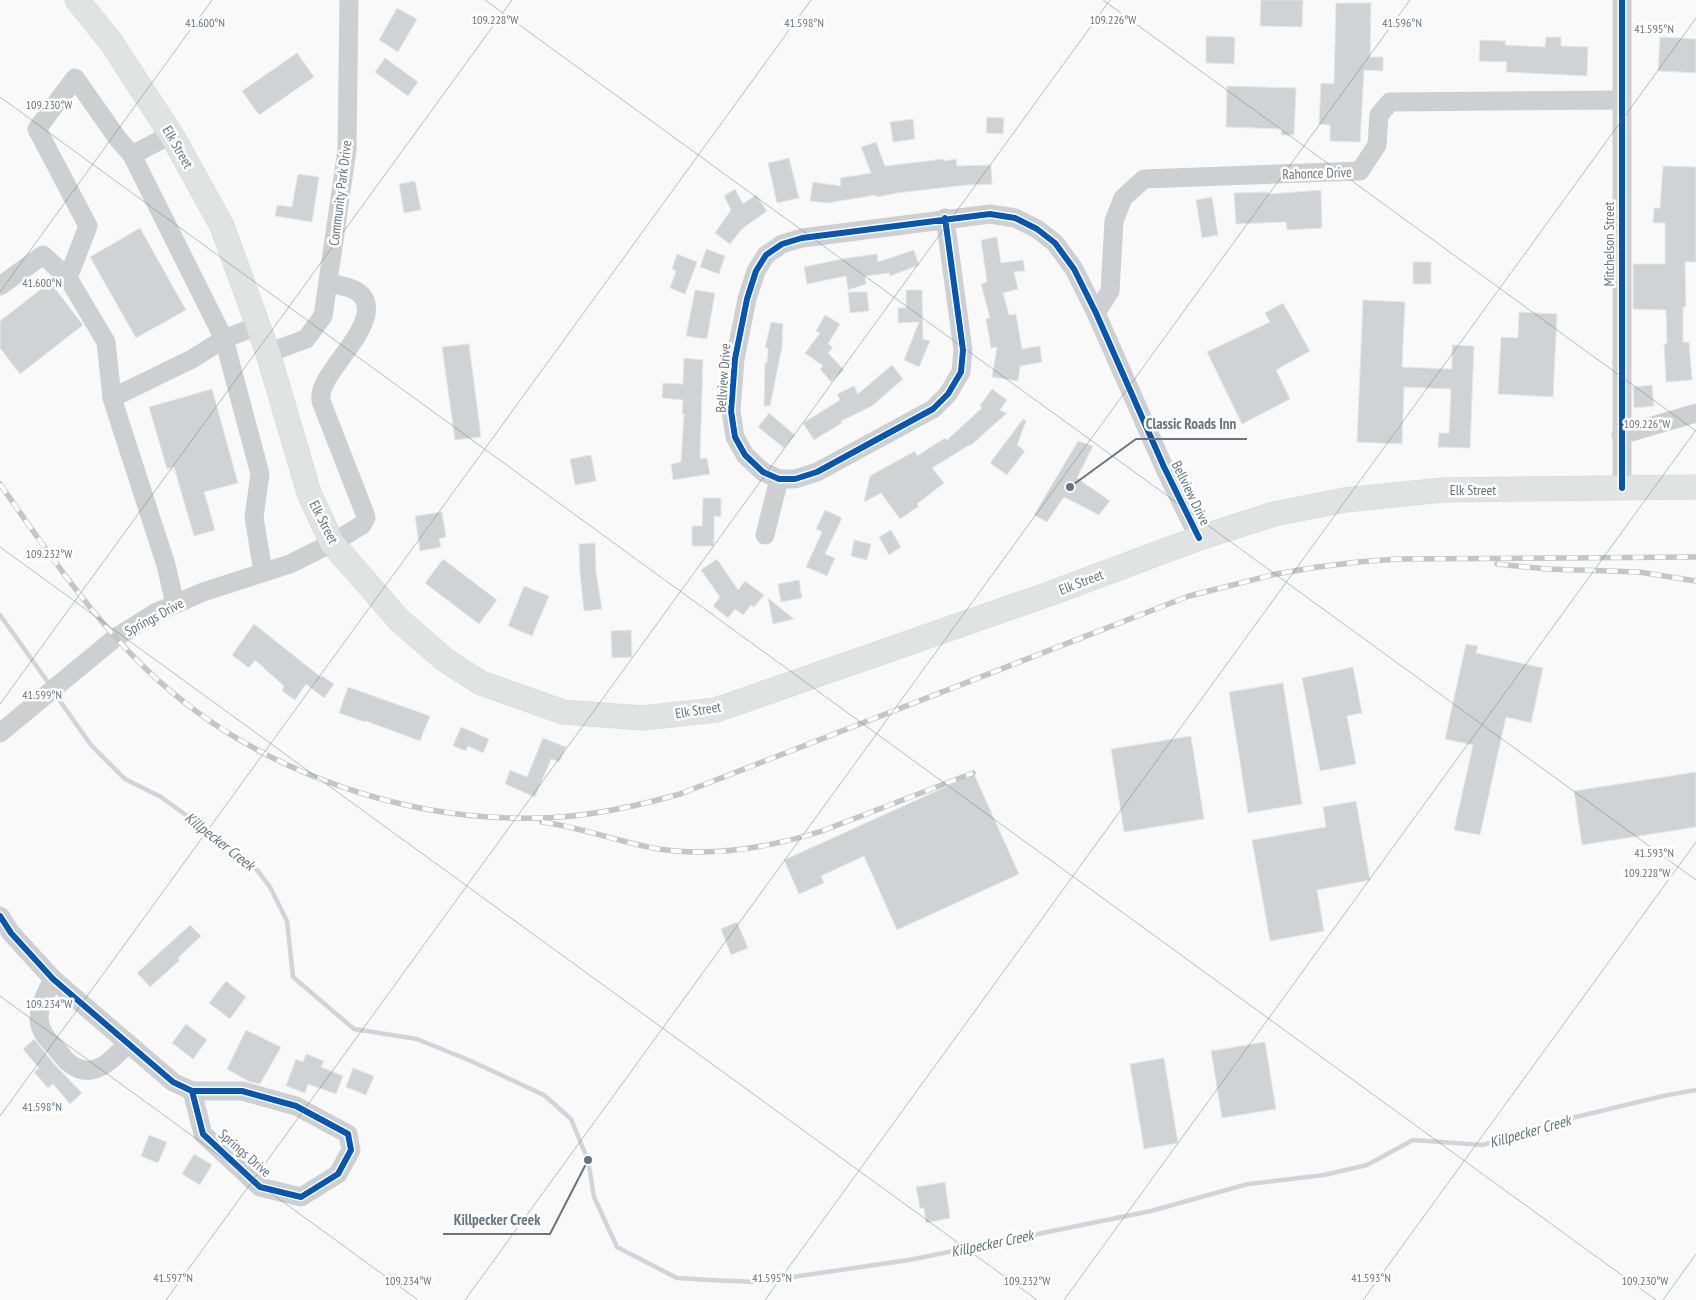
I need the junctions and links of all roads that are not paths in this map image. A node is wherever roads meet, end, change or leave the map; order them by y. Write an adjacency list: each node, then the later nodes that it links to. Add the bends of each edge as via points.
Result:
1 (77, 0): 5 (main road, Elk Street, via 111,42)
2 (349, 0): 9 (street, Community Park Drive, via 347,150)
3 (1622, 0): 4 (street, Mitchelson Street)
4 (1622, 100): 11 (street, Rahonce Drive, via 1390,102 1380,115 1377,145 1360,171 1144,179 1123,198 1114,222 1110,291); 17 (street, Mitchelson Street)
5 (172, 134): 6 (street); 12 (main road, Elk Street, via 222,226)
6 (132, 155): 8 (street, via 75,78 37,129 88,226); 13 (street)
7 (945, 218): 11 (street, Bellview Drive, via 990,214 1015,218 1037,229 1055,243 1074,269); 18 (street, via 963,350 961,372 948,394 933,409 817,472 796,479); 18 (street, Bellview Drive, via 802,238 782,244 766,255 756,271 747,299 735,359 731,411 744,455 763,472)
8 (68, 278): 10 (street, via 43,255); 15 (street, via 106,342)
9 (328, 283): 14 (street, Community Park Drive, via 323,316 306,339); 23 (street, Springs Drive, via 349,286 359,292 367,306 363,327 326,380 320,394 366,518 362,525)
10 (0, 286)
11 (1096, 313): 22 (street, Bellview Drive)
12 (257, 326): 13 (street); 14 (main road, Elk Street)
13 (224, 339): 15 (street, via 192,359); 24 (street, via 260,474 254,517)
14 (268, 353): 23 (main road, Elk Street, via 309,493)
15 (112, 398): 25 (street, via 166,566)
16 (1696, 413): 17 (street)
17 (1621, 436): 20 (street, Mitchelson Street)
18 (779, 479): 21 (street)
19 (1696, 487): 20 (main road, Elk Street)
20 (1622, 488): 22 (main road, Elk Street, via 1444,490 1344,500 1274,514)
21 (765, 535)
22 (1199, 538): 23 (main road, Elk Street, via 716,710 643,718 563,712 480,683 445,660 399,620)
23 (332, 543): 24 (street, Springs Drive, via 290,564)
24 (263, 572): 25 (street, Springs Drive)
25 (175, 604): 26 (street, Springs Drive, via 115,638)
26 (0, 733)
27 (0, 916): 28 (street, Springs Drive, via 11,934)
28 (53, 979): 29 (street, Springs Drive); 29 (street, via 40,1004 39,1020 43,1034 70,1063 84,1070 98,1069)
29 (128, 1043): 30 (street, Springs Drive, via 173,1082)
30 (192, 1091): 30 (street, Springs Drive, via 204,1134 260,1187 301,1197 338,1174 351,1150 348,1134 296,1106 242,1091)

